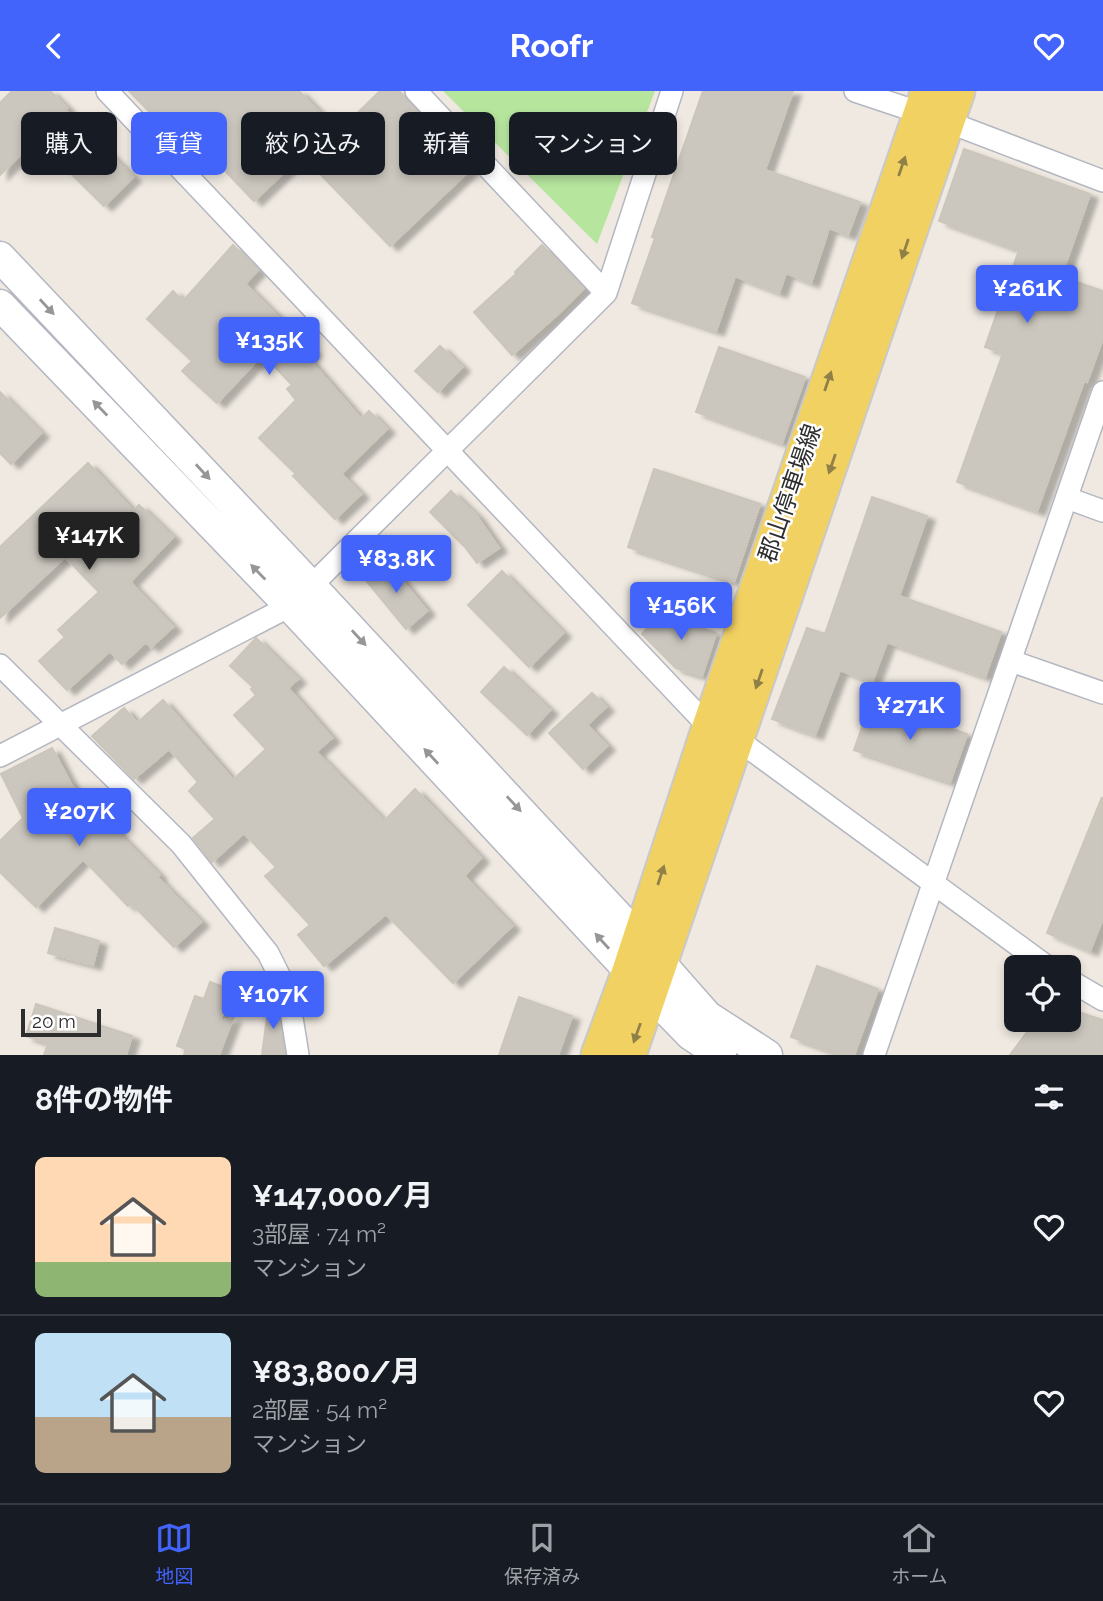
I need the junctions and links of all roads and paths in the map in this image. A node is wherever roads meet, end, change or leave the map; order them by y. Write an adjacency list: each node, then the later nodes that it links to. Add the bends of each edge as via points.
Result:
1 (107, 91): 11 (street)
2 (416, 91): 8 (street)
3 (672, 91): 8 (street)
4 (855, 91): 5 (street)
5 (939, 104): 6 (street); 19 (main road, 郡山停車場線)
6 (1103, 181)
7 (0, 257): 14 (street, one-way to 14)
8 (606, 293): 11 (street)
9 (0, 305): 14 (street, one-way to 9)
10 (1103, 392): 12 (street)
11 (448, 450): 14 (street); 19 (street)
12 (1067, 498): 13 (street); 15 (street)
13 (1103, 511)
14 (301, 596): 18 (street); 22 (street, one-way to 22); 24 (street, one-way to 14)
15 (1011, 661): 17 (street); 21 (street)
16 (0, 664): 18 (street)
17 (1103, 693)
18 (59, 724): 20 (street); 27 (street, via 181,844 268,953 288,993)
19 (724, 734): 21 (street); 22 (main road, 郡山停車場線, one-way to 19); 24 (main road, 郡山停車場線)
20 (0, 756)
21 (933, 885): 23 (street); 32 (street)
22 (640, 940): 24 (main road, 郡山停車場線)
23 (1031, 955)
24 (647, 977): 28 (main road, 郡山停車場線); 29 (main road, 郡山停車場線, one-way to 29); 30 (street, via 691,1035); 31 (street)
25 (1081, 987): 26 (street)
26 (1103, 1000)
27 (298, 1055)
28 (598, 1055)
29 (629, 1055)
30 (721, 1055)
31 (767, 1055)
32 (874, 1055)

